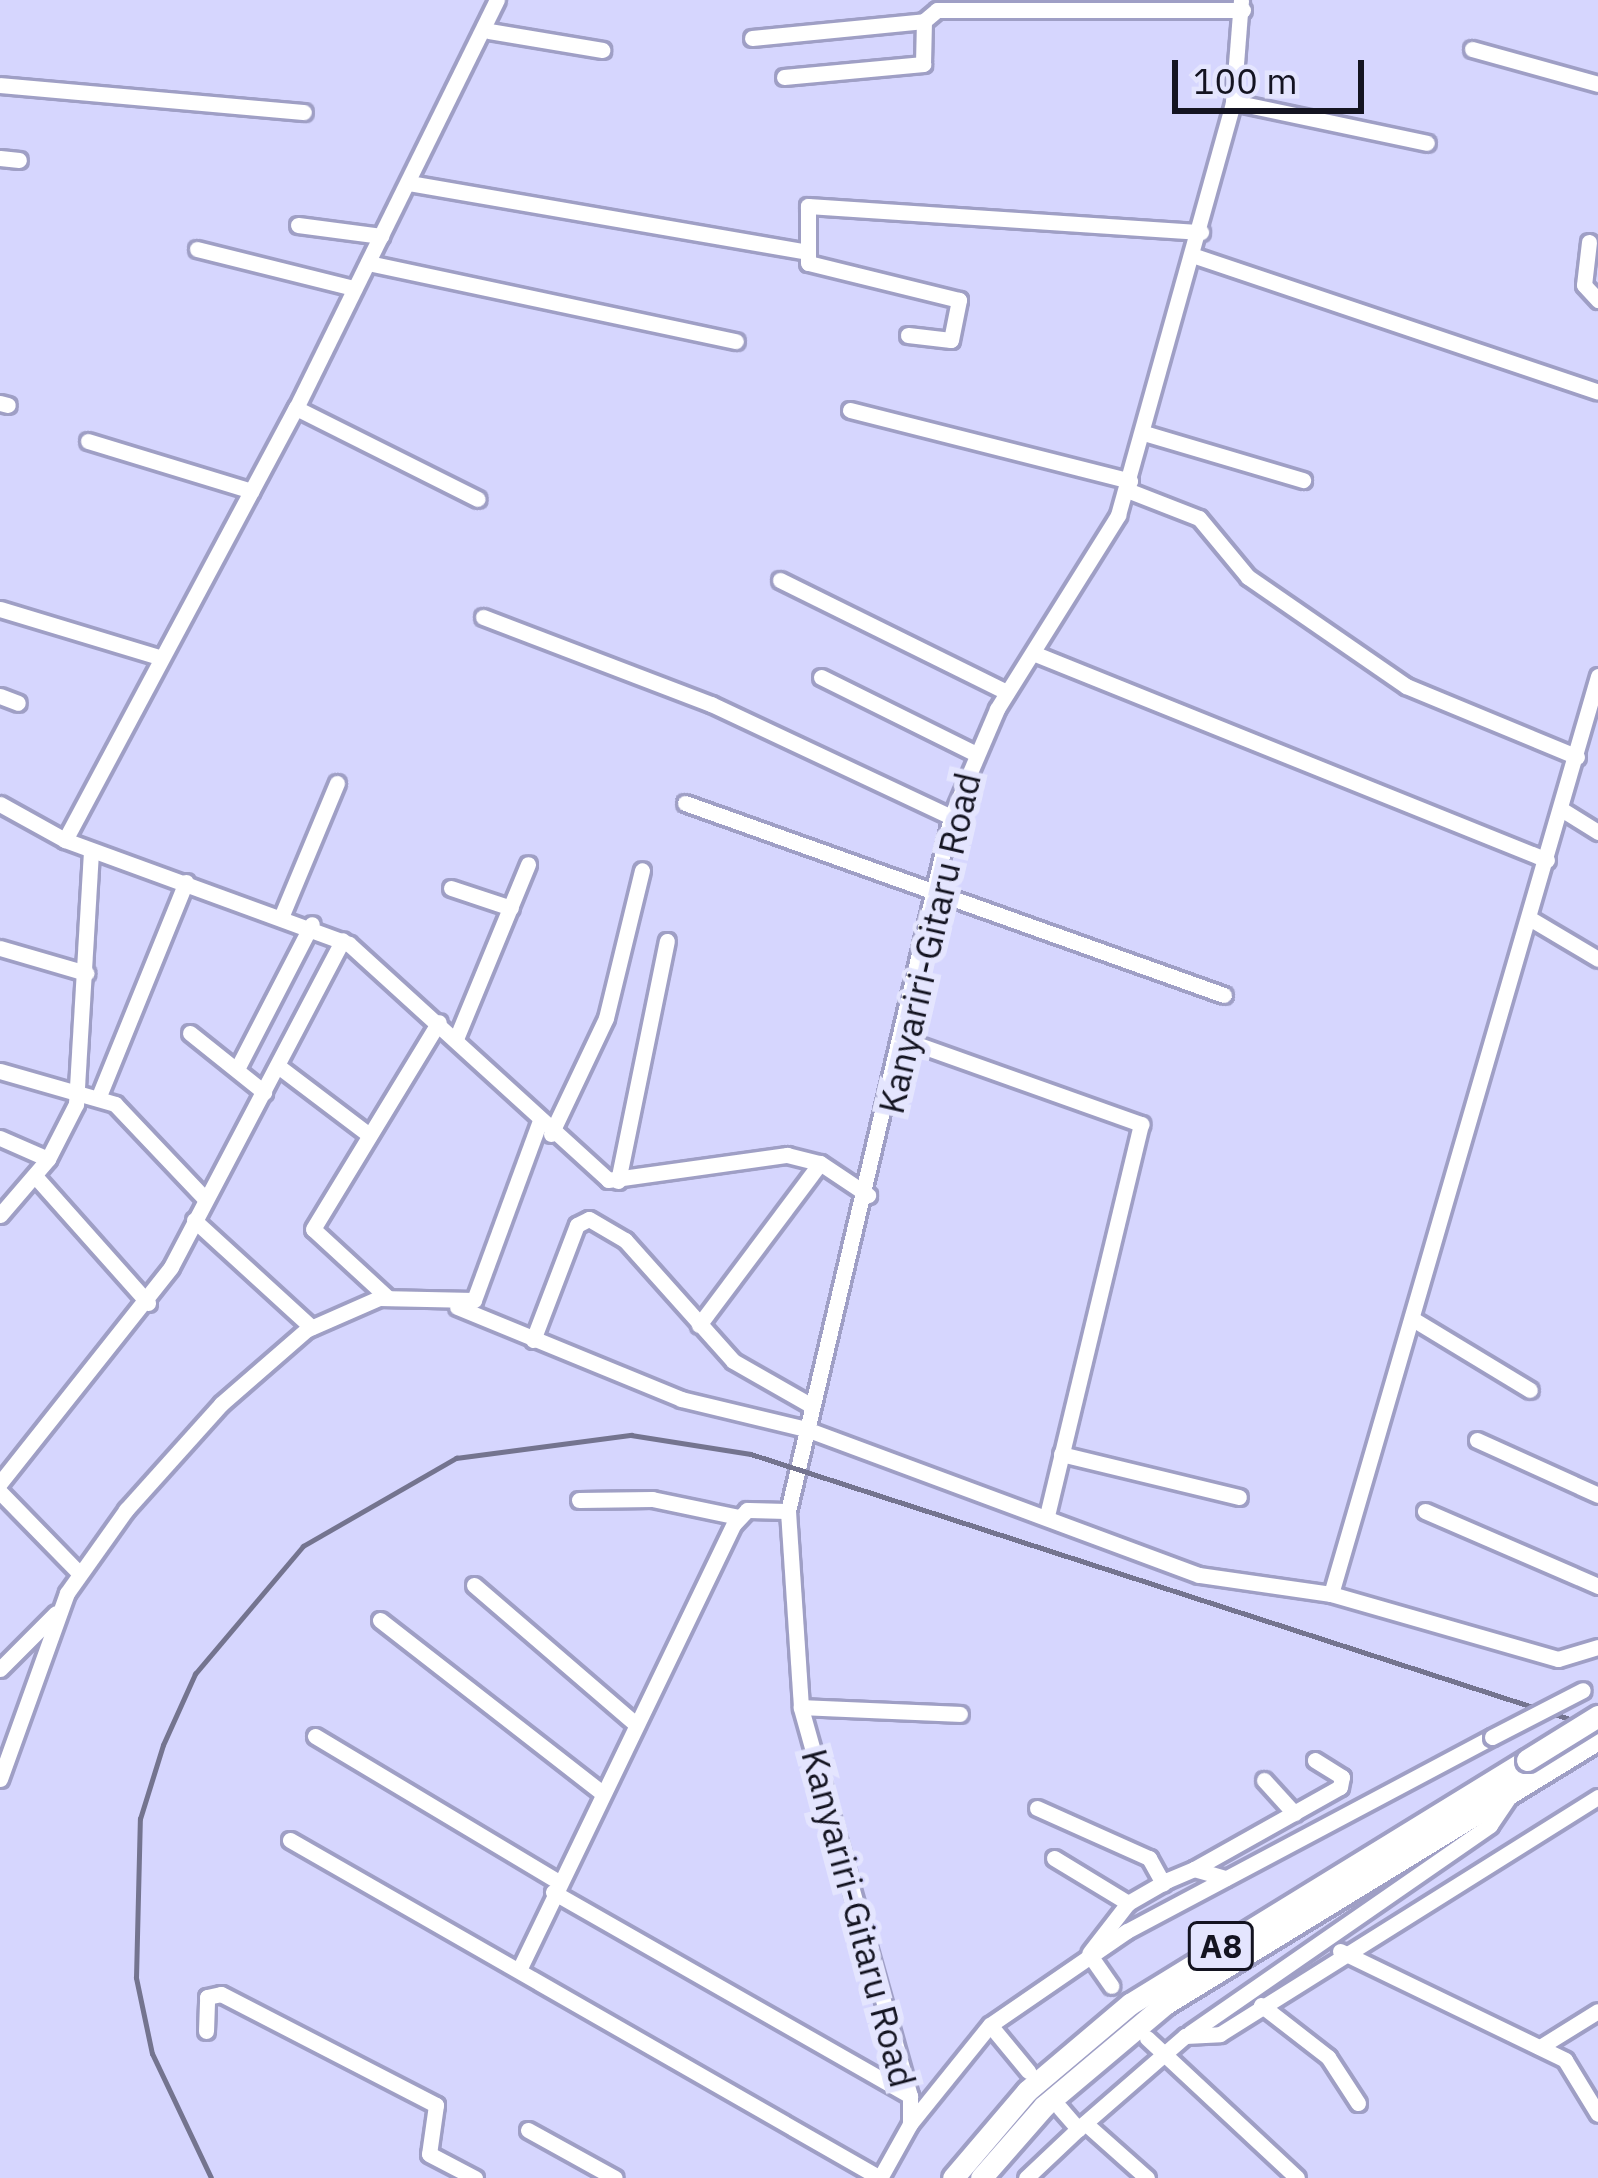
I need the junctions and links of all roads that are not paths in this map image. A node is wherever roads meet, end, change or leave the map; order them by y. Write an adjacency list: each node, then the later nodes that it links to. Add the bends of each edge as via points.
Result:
1 (497, 0): 4 (street)
2 (1242, 5): 3 (street, via 952,8); 11 (street, Kanyariri-Gitaru Road)
3 (924, 20): 5 (street); 8 (street, via 923,64)
4 (487, 35): 7 (street); 16 (street)
5 (752, 38)
6 (1472, 49): 9 (street)
7 (602, 50)
8 (784, 76)
9 (1598, 84)
10 (0, 85): 12 (street)
11 (1233, 102): 13 (street); 18 (street, Kanyariri-Gitaru Road)
12 (304, 112)
13 (1427, 143)
14 (0, 158): 15 (street)
15 (20, 160)
16 (409, 183): 19 (street); 22 (street)
17 (298, 225): 19 (street)
18 (1202, 232): 22 (street, via 815,202 805,215); 23 (street, Kanyariri-Gitaru Road)
19 (381, 236): 24 (street)
20 (1589, 242): 26 (street, via 1584,285)
21 (197, 249): 25 (street)
22 (803, 251): 27 (street, via 808,263 959,300 951,340)
23 (1195, 256): 29 (street); 32 (street, Kanyariri-Gitaru Road)
24 (368, 263): 25 (street); 28 (street)
25 (354, 288): 30 (street)
26 (1598, 300)
27 (908, 334)
28 (736, 341)
29 (1598, 392)
30 (296, 408): 36 (street); 37 (street)
31 (850, 410): 35 (street)
32 (1144, 433): 34 (street); 35 (street, Kanyariri-Gitaru Road)
33 (88, 441): 36 (street)
34 (1303, 480)
35 (1128, 486): 41 (street, Kanyariri-Gitaru Road, via 1103,550); 49 (street, via 1199,518 1248,577 1406,686)
36 (251, 491): 42 (street)
37 (478, 499)
38 (779, 580): 45 (street)
39 (0, 609): 42 (street)
40 (482, 616): 54 (street, via 712,704)
41 (1033, 653): 45 (street, Kanyariri-Gitaru Road); 58 (street)
42 (162, 658): 56 (street)
43 (1598, 676): 49 (street)
44 (821, 677): 48 (street)
45 (1006, 692): 48 (street, Kanyariri-Gitaru Road)
46 (0, 696): 47 (street)
47 (18, 703)
48 (974, 753): 54 (street, Kanyariri-Gitaru Road)
49 (1577, 758): 53 (street)
50 (337, 783): 65 (street)
51 (685, 802): 63 (street)
52 (0, 804): 56 (street)
53 (1562, 809): 55 (street); 58 (street)
54 (951, 817): 63 (street, Kanyariri-Gitaru Road)
55 (1598, 832)
56 (65, 840): 57 (street)
57 (92, 851): 61 (street); 72 (street)
58 (1547, 860): 66 (street)
59 (528, 864): 64 (street)
60 (642, 870): 84 (street, via 606,1018)
61 (186, 882): 65 (street); 83 (street)
62 (451, 887): 64 (street)
63 (932, 896): 73 (street); 77 (street, Kanyariri-Gitaru Road)
64 (512, 908): 76 (street)
65 (283, 915): 67 (street)
66 (1529, 918): 71 (street); 98 (street)
67 (312, 924): 68 (street); 79 (street)
68 (343, 940): 74 (street); 78 (street)
69 (667, 941): 90 (street)
70 (0, 948): 72 (street)
71 (1598, 959)
72 (86, 973): 82 (street)
73 (1224, 995)
74 (439, 1022): 76 (street); 85 (street)
75 (190, 1033): 79 (street)
76 (456, 1039): 84 (street)
77 (904, 1040): 91 (street, Kanyariri-Gitaru Road); 106 (street, via 1141,1124)
78 (278, 1066): 81 (street); 85 (street)
79 (237, 1070): 81 (street)
80 (0, 1071): 82 (street)
81 (264, 1092): 92 (street)
82 (78, 1094): 83 (street); 87 (street)
83 (99, 1096): 92 (street)
84 (545, 1128): 90 (street); 97 (street, via 481,1293)
85 (368, 1134): 95 (street, via 313,1229)
86 (0, 1138): 87 (street)
87 (47, 1159): 89 (street)
88 (820, 1163): 90 (street, via 770,1155); 91 (street); 99 (street)
89 (35, 1176): 93 (street); 96 (street)
90 (618, 1181)
91 (868, 1195): 103 (street, Kanyariri-Gitaru Road)
92 (205, 1199): 94 (street)
93 (0, 1215)
94 (194, 1220): 96 (street); 100 (street)
95 (387, 1297): 97 (street); 100 (street)
96 (148, 1303): 107 (street)
97 (457, 1307): 101 (street)
98 (1416, 1321): 102 (street); 118 (street)
99 (699, 1325): 101 (street, via 625,1240 589,1219 577,1226); 103 (street, via 749,1374)
100 (311, 1327): 115 (street, via 221,1404)
101 (532, 1340): 104 (street, via 681,1399)
102 (1530, 1390)
103 (812, 1406): 104 (street, Kanyariri-Gitaru Road)
104 (806, 1429): 111 (street, Kanyariri-Gitaru Road); 113 (street)
105 (1477, 1440): 108 (street)
106 (1060, 1454): 109 (street); 113 (street)
107 (0, 1487): 115 (street)
108 (1598, 1495)
109 (1238, 1497)
110 (579, 1500): 114 (street, via 652,1499)
111 (788, 1511): 114 (street); 124 (street, Kanyariri-Gitaru Road)
112 (1425, 1511): 117 (street)
113 (1047, 1515): 118 (street, via 1199,1575)
114 (739, 1516): 127 (street)
115 (79, 1574): 119 (street)
116 (474, 1585): 127 (street)
117 (1598, 1586)
118 (1331, 1594): 121 (street, via 1558,1660)
119 (59, 1611): 122 (street); 131 (street)
120 (380, 1620): 134 (street)
121 (1598, 1647)
122 (0, 1669)
123 (1591, 1686): 141 (street, bridge)
124 (801, 1707): 125 (street); 157 (street, Kanyariri-Gitaru Road)
125 (960, 1714)
126 (1598, 1717): 169 (highway, A8, bridge, via 1130,2004 1027,2091)
127 (633, 1722): 134 (street)
128 (315, 1736): 143 (street)
129 (1598, 1739): 133 (highway, A8)
130 (1315, 1760): 137 (street, via 1343,1782)
131 (0, 1779)
132 (1264, 1780): 137 (street)
133 (1514, 1788): 153 (street, via 1490,1825); 170 (highway, A8, via 1166,2004 1044,2106)
134 (601, 1792): 143 (street)
135 (1598, 1797): 145 (street)
136 (1036, 1808): 142 (street, via 1149,1858)
137 (1294, 1813): 140 (street)
138 (290, 1840): 147 (street)
139 (1054, 1858): 144 (street)
140 (1194, 1869): 141 (street); 142 (street)
141 (1226, 1878): 146 (street)
142 (1163, 1883): 144 (street)
143 (555, 1886): 147 (street); 160 (street)
144 (1128, 1904): 146 (street)
145 (1340, 1951): 149 (street); 155 (street)
146 (1089, 1954): 148 (street); 151 (street)
147 (519, 1970): 166 (street)
148 (1111, 1986)
149 (1261, 2005): 153 (street, via 1220,2034); 161 (street, via 1328,2057)
150 (1598, 2011): 155 (street)
151 (990, 2025): 158 (street); 159 (street)
152 (206, 2031): 167 (street, via 207,1997 221,1994 436,2105 429,2154)
153 (1185, 2036): 156 (street)
154 (1147, 2038): 156 (street)
155 (1540, 2048): 163 (street, via 1576,2069)
156 (1160, 2058): 164 (street); 173 (street)
157 (903, 2070): 159 (street); 160 (street, Kanyariri-Gitaru Road)
158 (1028, 2071)
159 (942, 2079): 160 (street)
160 (918, 2100): 166 (street, Kanyariri-Gitaru Road, via 910,2123)
161 (1358, 2103)
162 (1060, 2108): 164 (street)
163 (1598, 2114)
164 (1081, 2126): 171 (street); 172 (street)
165 (528, 2130): 168 (street)
166 (869, 2174)
167 (475, 2178)
168 (615, 2178)
169 (953, 2178)
170 (981, 2178)
171 (1026, 2178)
172 (1148, 2178)
173 (1297, 2178)

